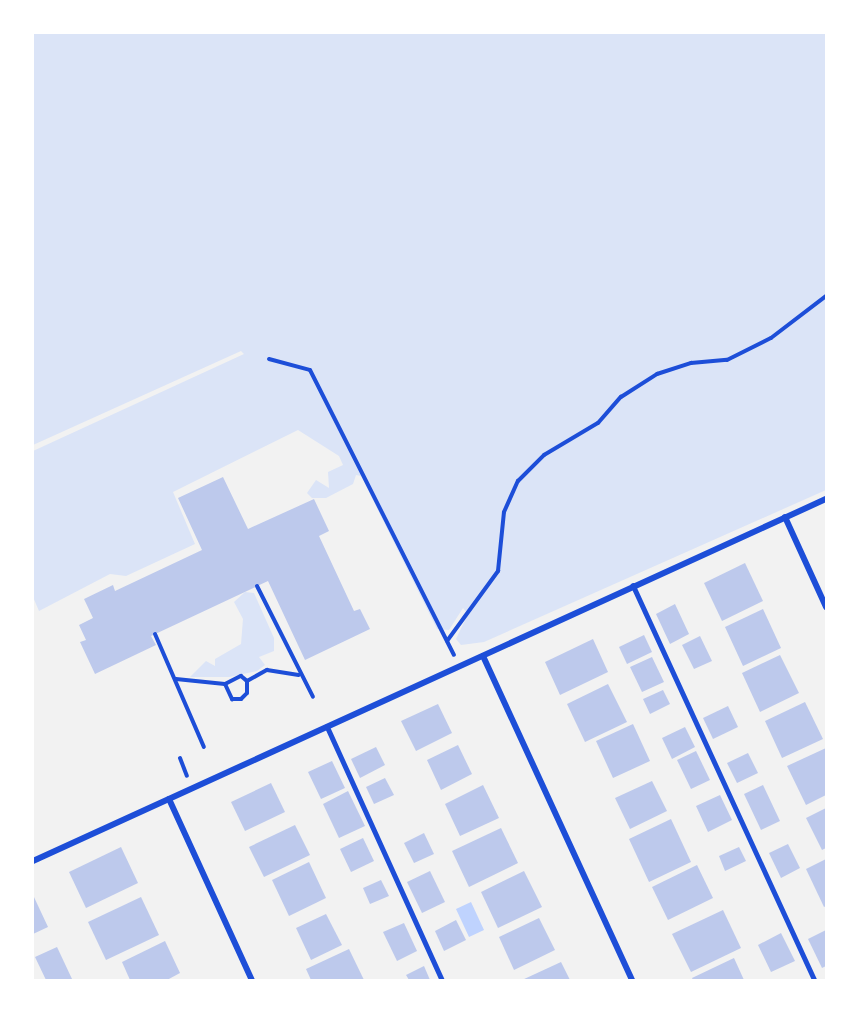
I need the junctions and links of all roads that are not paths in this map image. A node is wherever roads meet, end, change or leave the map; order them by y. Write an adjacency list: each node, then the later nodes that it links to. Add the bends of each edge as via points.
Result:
1 (826, 499): 2 (street)
2 (785, 517): 3 (street); 4 (street)
3 (633, 585): 5 (street); 12 (lane)
4 (826, 607)
5 (483, 656): 6 (street); 11 (street)
6 (327, 726): 7 (street); 10 (lane)
7 (169, 799): 8 (street); 9 (street)
8 (33, 861)
9 (252, 980)
10 (442, 980)
11 (632, 980)
12 (815, 980)

